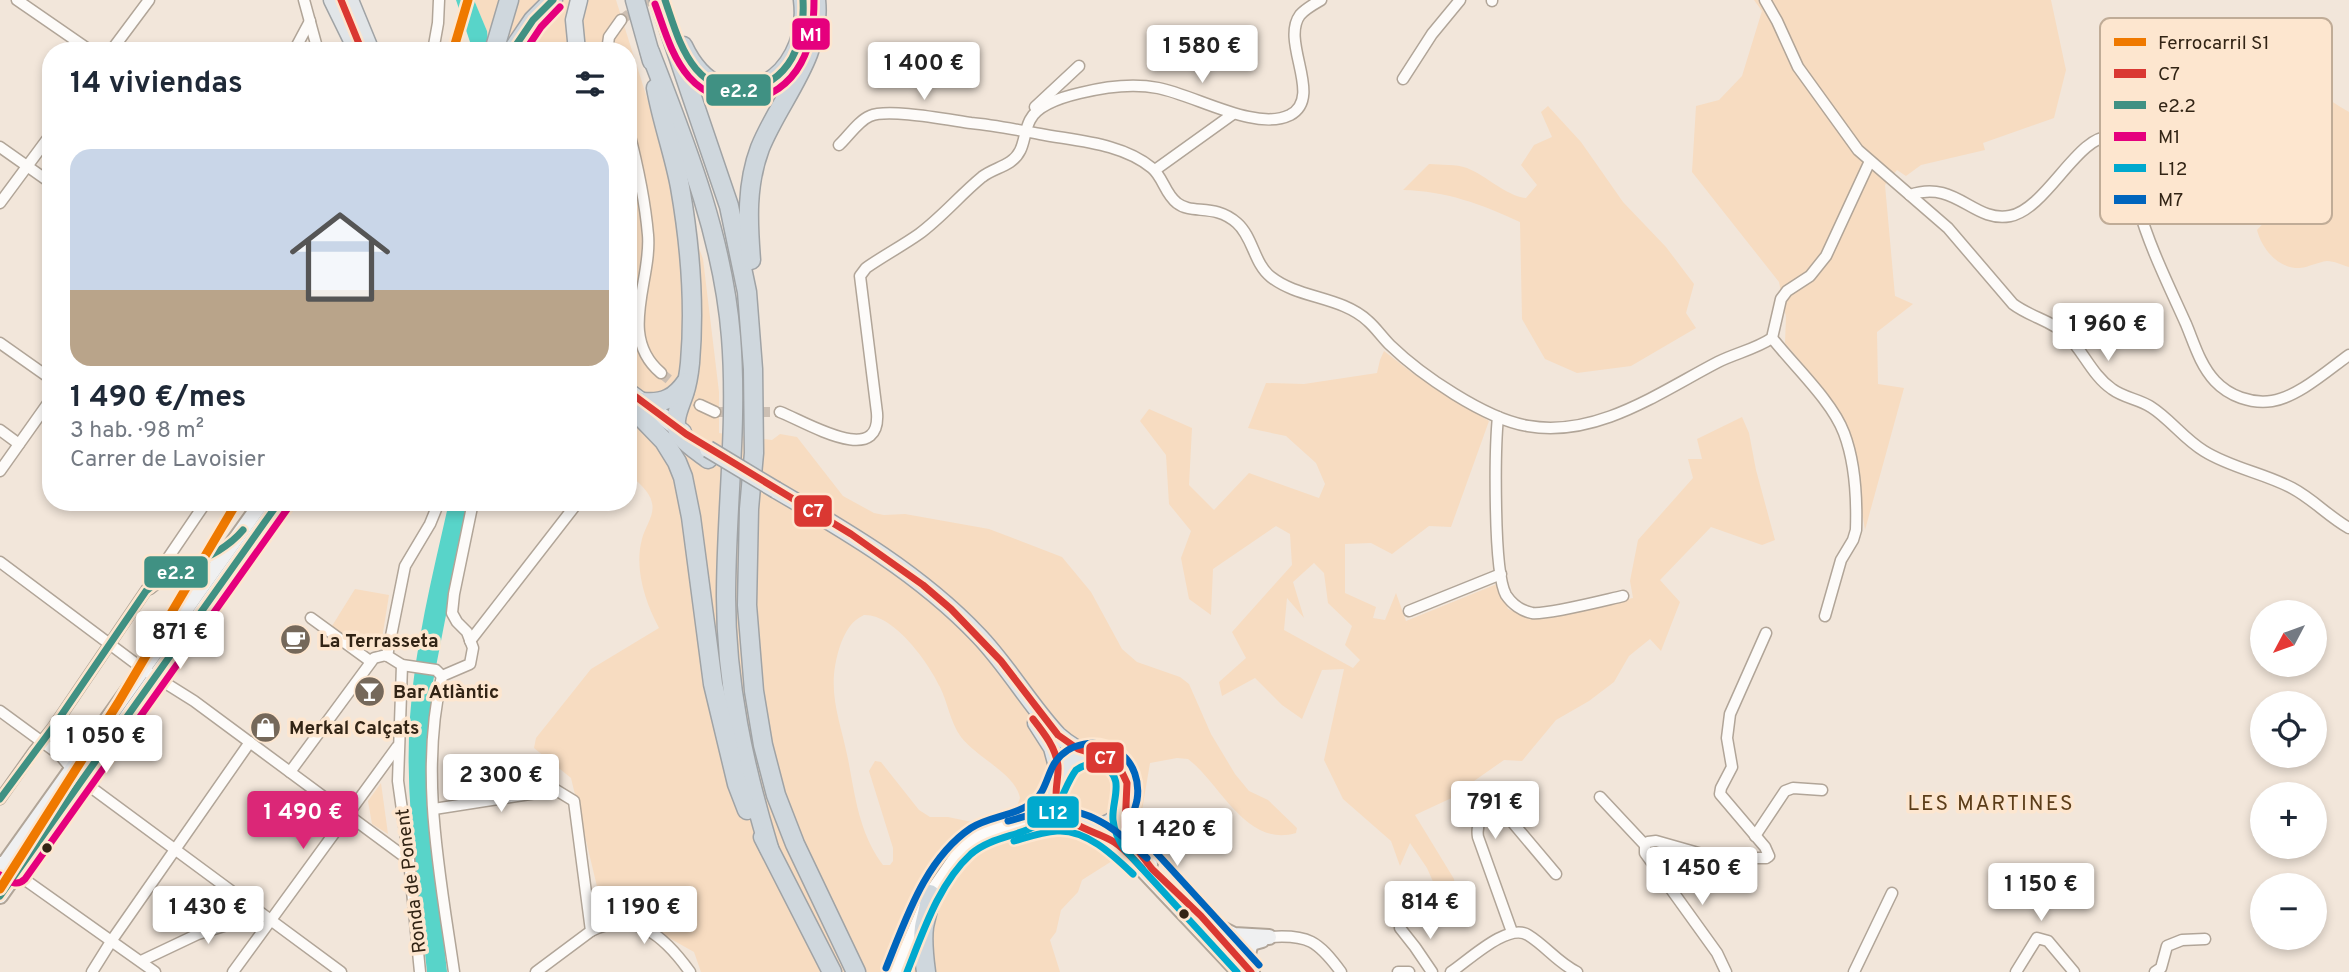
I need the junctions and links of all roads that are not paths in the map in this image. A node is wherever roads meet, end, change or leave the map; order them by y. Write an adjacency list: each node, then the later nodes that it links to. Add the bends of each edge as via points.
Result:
1 (17, 0): 24 (street)
2 (149, 0): 25 (street)
3 (304, 0): 23 (street)
4 (332, 0): 28 (main road)
5 (341, 0): 29 (main road)
6 (350, 0): 30 (main road)
7 (359, 0): 31 (main road)
8 (439, 0): 32 (street)
9 (509, 0): 33 (highway)
10 (537, 0): 21 (highway)
11 (553, 0): 21 (highway)
12 (579, 0): 36 (main road)
13 (635, 0): 38 (highway)
14 (659, 0): 58 (highway, via 729,206)
15 (665, 0): 16 (highway, via 693,66 719,87 740,91 763,86 786,68 802,32)
16 (803, 0)
17 (816, 0): 58 (highway, via 811,49 763,141 751,178)
18 (1321, 0): 41 (street, via 1296,23 1303,94 1296,111 1265,119)
19 (1460, 0): 40 (street)
20 (1765, 0): 48 (street, via 1798,66)
21 (526, 20): 34 (highway); 35 (highway)
22 (621, 20): 37 (street)
23 (311, 21): 26 (street); 27 (street)
24 (78, 42)
25 (118, 42)
26 (299, 42)
27 (316, 42)
28 (355, 42)
29 (357, 42)
30 (368, 42)
31 (370, 42)
32 (435, 42)
33 (498, 42)
34 (505, 42)
35 (516, 42)
36 (575, 42)
37 (608, 42)
38 (650, 52): 64 (highway, via 686,230 691,290); 125 (highway, via 695,170 726,294 734,388 728,655 751,789)
39 (1079, 66): 42 (street)
40 (1403, 79)
41 (1233, 114): 42 (street, via 1175,92 1138,86 1077,93); 50 (street)
42 (1031, 117): 43 (street)
43 (1027, 132): 45 (street, via 890,113 867,117); 50 (street, via 1103,146); 72 (street, via 1021,151 1009,163 983,176 922,232 860,276 877,413 877,428 870,436 846,439)
44 (2100, 140): 53 (street, via 2035,202 2014,215 1994,216 1940,191)
45 (839, 145)
46 (42, 146): 49 (street)
47 (0, 147): 49 (street)
48 (1870, 161): 53 (street); 59 (street, via 1817,270 1781,299)
49 (27, 166): 51 (street); 54 (street)
50 (1155, 170): 73 (street, via 1176,203 1219,212 1238,224 1270,277 1352,310 1440,384)
51 (42, 177)
52 (637, 179): 56 (street, via 648,236 648,265)
53 (1910, 195): 88 (street, via 1958,238 2013,304 2067,335 2110,388 2149,405 2204,451 2293,489)
54 (0, 202)
55 (2144, 224): 61 (street, via 2203,363 2214,380 2236,397 2271,401 2291,395)
56 (637, 322)
57 (637, 322): 63 (street, via 640,342 651,365)
58 (751, 330): 155 (highway, via 754,453 747,605 754,691 776,794)
59 (1772, 338): 73 (street, via 1608,417 1550,428); 95 (street, via 1830,408 1844,433 1850,457 1856,530)
60 (0, 343): 62 (street)
61 (2349, 355)
62 (42, 373)
63 (661, 373)
64 (686, 382): 65 (highway, via 673,397); 74 (highway)
65 (637, 403)
66 (637, 405): 74 (main road)
67 (637, 405): 77 (main road)
68 (700, 405): 71 (street)
69 (637, 407): 125 (highway, via 664,441 683,477 713,684 744,803)
70 (42, 412): 76 (street)
71 (715, 412)
72 (780, 412)
73 (1498, 417): 91 (street)
74 (676, 426): 77 (highway, via 681,437)
75 (0, 430): 76 (street)
76 (19, 444): 78 (street)
77 (708, 454): 79 (main road, bridge)
78 (0, 471)
79 (775, 494): 109 (main road, via 879,552 939,598 1001,661 1058,735); 112 (main road, via 888,568 961,630 996,667 1044,735)
80 (200, 511): 92 (street)
81 (256, 511): 89 (main road)
82 (273, 511): 87 (main road)
83 (282, 511): 87 (street)
84 (435, 511): 100 (street, via 405,566)
85 (471, 511): 98 (street, via 452,613)
86 (571, 511): 98 (street)
87 (262, 527): 103 (main road)
88 (2349, 528)
89 (235, 541): 92 (street, via 207,560 166,575); 103 (main road)
90 (0, 562): 99 (street)
91 (1501, 574): 93 (street, via 1507,596 1531,613); 94 (street)
92 (146, 591): 99 (street)
93 (1623, 596)
94 (1409, 611)
95 (1825, 615)
96 (310, 618): 101 (street)
97 (1766, 633): 122 (street, via 1730,714 1727,738 1732,767 1720,794)
98 (470, 641): 104 (street, via 470,664)
99 (111, 644): 103 (street); 106 (street)
100 (387, 656): 101 (street); 102 (street)
101 (370, 661): 110 (street)
102 (406, 665): 104 (street); 108 (street, Ronda de Ponent)
103 (149, 672): 107 (street); 111 (main road)
104 (439, 673): 118 (street, Ronda de Ponent, via 433,732)
105 (0, 711): 106 (street)
106 (42, 742): 111 (street); 116 (street)
107 (250, 742): 110 (street); 124 (street)
108 (397, 747): 119 (street); 126 (street, Ronda de Ponent)
109 (1091, 754): 112 (main road, via 1070,760); 117 (main road, via 1112,760 1124,774 1128,791)
110 (290, 772): 119 (street)
111 (77, 774): 124 (street); 127 (main road)
112 (1059, 774): 113 (main road)
113 (1055, 790): 120 (main road, via 1061,811); 121 (street, via 1039,811)
114 (1822, 790): 122 (street, via 1785,791)
115 (1600, 797): 123 (street)
116 (0, 799)
117 (1124, 808): 120 (main road, via 1109,823); 133 (main road, via 1123,820 1136,848)
118 (434, 809): 136 (street, via 556,790 574,801); 151 (street, Ronda de Ponent)
119 (348, 816): 126 (street); 134 (street)
120 (1079, 825): 121 (street, via 1060,820); 141 (main road, via 1126,852)
121 (985, 833): 130 (street, via 957,855)
122 (1755, 836): 123 (street, via 1768,852 1766,858 1716,858 1656,841)
123 (1645, 845): 165 (street)
124 (176, 848): 132 (street); 140 (street)
125 (769, 848): 154 (highway)
126 (409, 860): 150 (street, Ronda de Ponent)
127 (5, 868): 131 (main road); 140 (street)
128 (1556, 874): 137 (street, via 1506,815 1491,809 1483,816 1478,837)
129 (1892, 892): 166 (street)
130 (930, 894): 145 (street); 156 (highway, via 924,926)
131 (0, 896)
132 (258, 910): 134 (street); 144 (street)
133 (1201, 916): 138 (main road, via 1234,935); 143 (main road)
134 (271, 920): 148 (street); 149 (street)
135 (1400, 928): 162 (street)
136 (591, 931): 152 (street); 153 (street, via 613,923 640,926 665,942)
137 (1512, 932): 163 (street); 164 (street, via 1528,935)
138 (1269, 937): 142 (main road); 159 (street, via 1307,939 1327,953)
139 (2205, 939): 169 (street, via 2167,946 2163,964)
140 (112, 940): 144 (street); 146 (street)
141 (1209, 940): 143 (main road); 157 (main road)
142 (1251, 942): 143 (main road); 158 (main road, via 1247,958)
143 (1233, 952): 158 (main road)
144 (141, 961): 147 (street)
145 (896, 971)
146 (92, 972)
147 (155, 972)
148 (233, 972)
149 (341, 972)
150 (420, 972)
151 (454, 972)
152 (536, 972)
153 (690, 972)
154 (832, 972)
155 (856, 972)
156 (926, 972)
157 (1240, 972)
158 (1251, 972)
159 (1341, 972)
160 (1398, 972): 161 (street)
161 (1409, 972)
162 (1432, 972)
163 (1451, 972)
164 (1577, 972)
165 (1726, 972)
166 (1854, 972)
167 (2016, 972): 168 (street, via 2034,940 2041,938)
168 (2074, 972)
169 (2155, 972)

